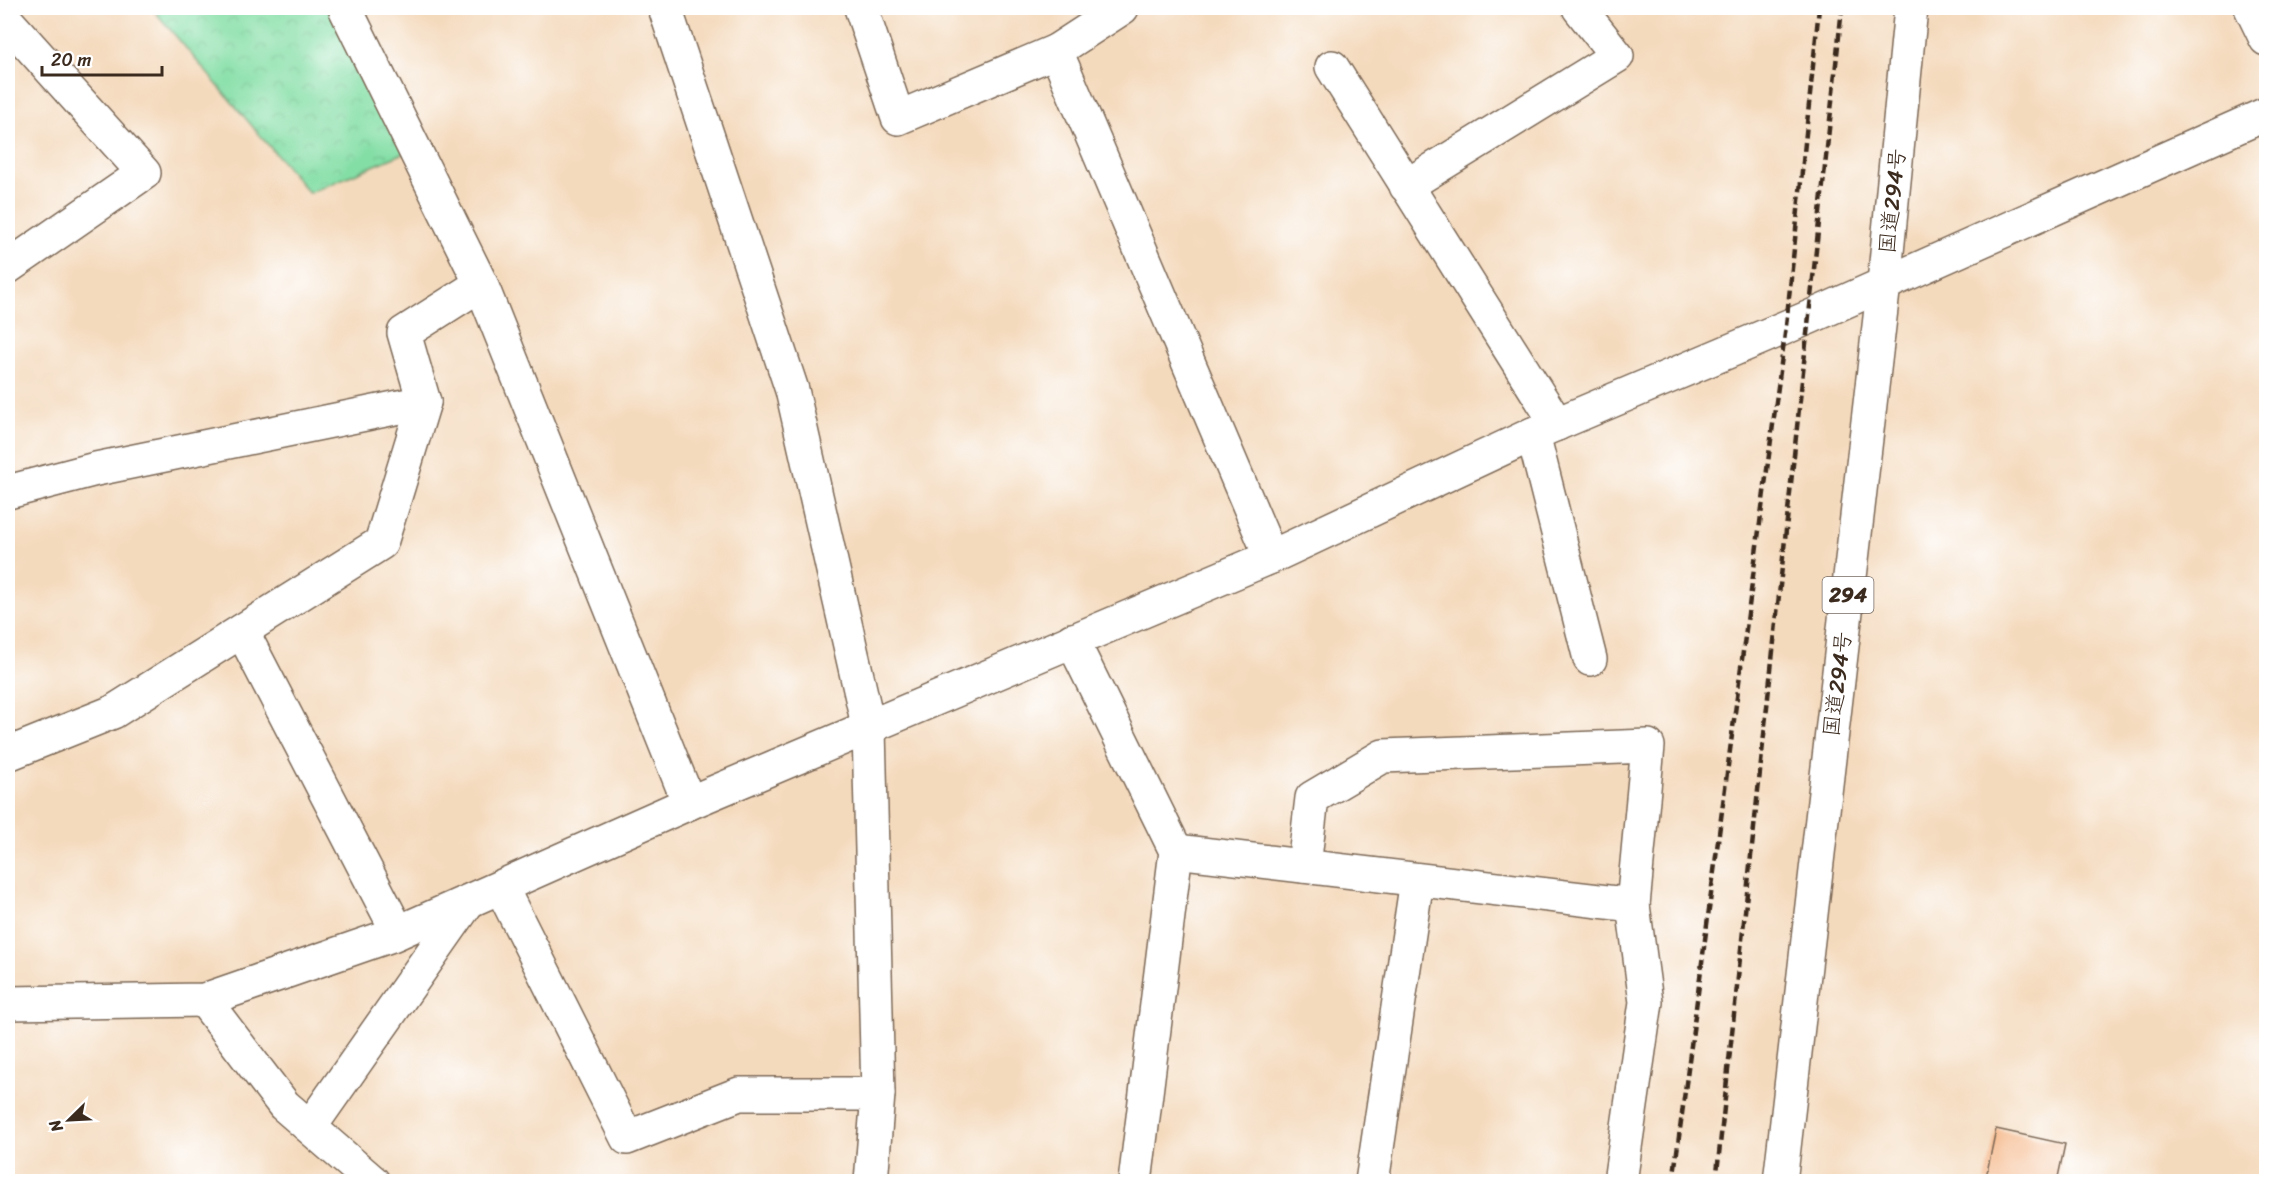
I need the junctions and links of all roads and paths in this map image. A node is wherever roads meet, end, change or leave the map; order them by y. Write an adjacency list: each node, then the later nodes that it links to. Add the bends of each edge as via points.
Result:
1 (345, 8): 16 (main road)
2 (665, 8): 24 (main road, via 792,390)
3 (861, 8): 10 (main road, via 898,118)
4 (1122, 8): 10 (main road)
5 (1579, 8): 13 (main road, via 1617,56)
6 (1911, 8): 15 (main road, 国道294号 / 294)
7 (2251, 8): 9 (main road)
8 (8, 22): 14 (main road, via 144,173)
9 (2266, 39)
10 (1056, 51): 20 (main road)
11 (1332, 67): 13 (main road)
12 (2266, 114): 15 (main road)
13 (1407, 186): 18 (main road)
14 (8, 267)
15 (1884, 283): 18 (main road); 43 (main road, 国道294号 / 294)
16 (481, 284): 17 (main road, via 404,333); 26 (main road)
17 (424, 402): 19 (main road); 21 (main road, via 381,543)
18 (1545, 429): 20 (main road); 23 (main road)
19 (8, 492)
20 (1271, 557): 22 (main road)
21 (242, 631): 25 (main road, via 113,712); 33 (main road)
22 (1072, 639): 24 (main road); 27 (main road)
23 (1590, 659)
24 (868, 729): 26 (main road); 36 (main road)
25 (8, 754)
26 (689, 803): 30 (main road)
27 (1176, 851): 28 (main road); 40 (main road)
28 (1304, 866): 29 (main road); 32 (main road, via 1312,798 1383,756 1648,746)
29 (1417, 880): 32 (main road); 41 (main road)
30 (501, 887): 31 (main road); 36 (main road, via 627,1138 739,1094)
31 (468, 902): 33 (main road); 37 (main road)
32 (1632, 905): 42 (main road, via 1646,1002)
33 (398, 933): 34 (main road)
34 (204, 1000): 35 (main road); 37 (main road, via 284,1105)
35 (8, 1003)
36 (878, 1094): 39 (main road)
37 (310, 1127): 38 (main road)
38 (373, 1182)
39 (871, 1182)
40 (1135, 1182)
41 (1372, 1182)
42 (1620, 1182)
43 (1780, 1182)

